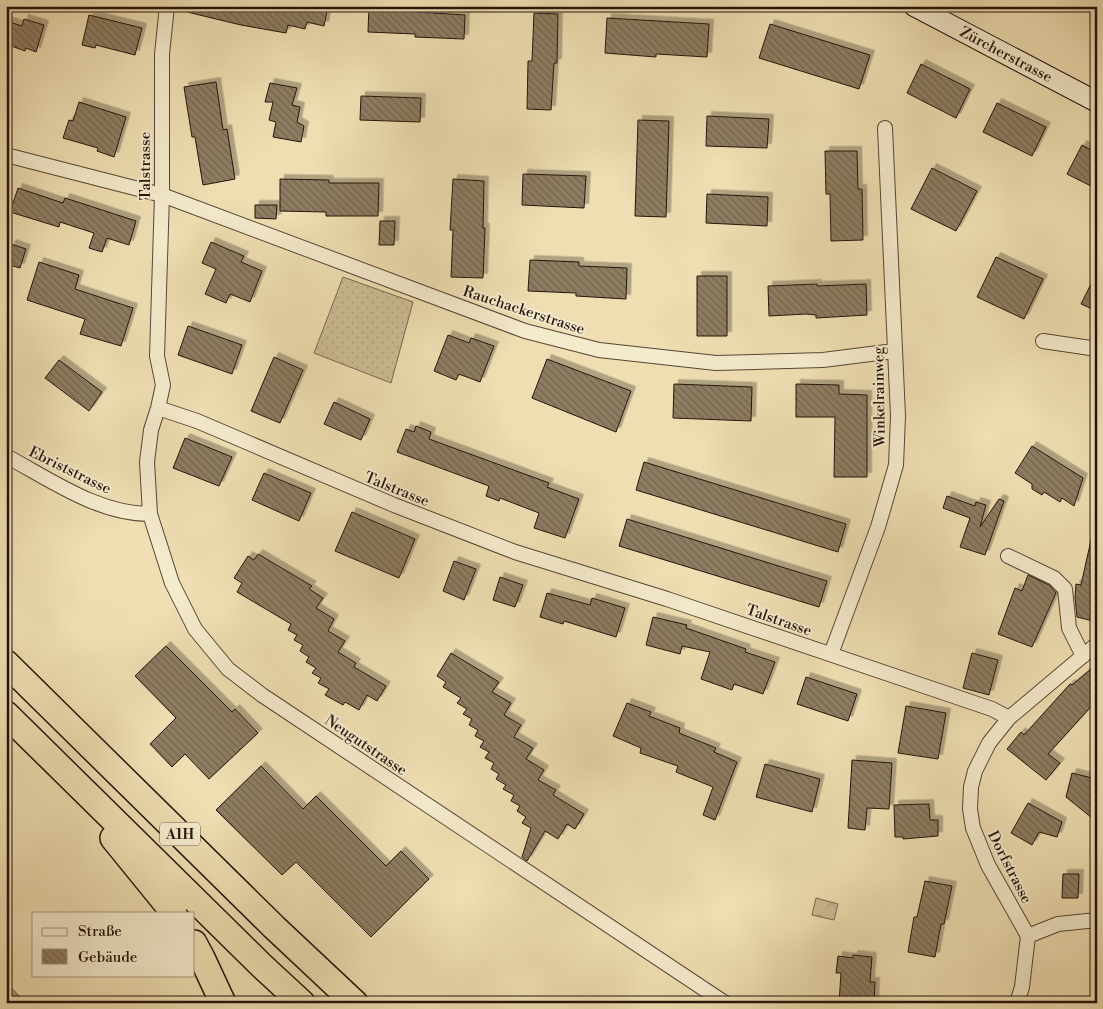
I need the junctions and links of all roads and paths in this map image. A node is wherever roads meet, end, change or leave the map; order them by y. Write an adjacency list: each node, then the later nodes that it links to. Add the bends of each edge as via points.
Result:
1 (167, 6): 6 (street, Talstrasse, via 161,71)
2 (914, 6): 3 (main road, Zürcherstrasse)
3 (1097, 102)
4 (886, 128): 9 (street, Winkelrainweg)
5 (6, 155): 6 (street, Rauchackerstrasse)
6 (162, 195): 9 (street, Rauchackerstrasse, via 525,331 598,350 716,363 823,360); 10 (street, Talstrasse, via 157,356 162,385)
7 (1043, 341): 8 (street)
8 (1097, 349)
9 (894, 351): 15 (street, Winkelrainweg, via 898,416 896,465 878,527)
10 (158, 408): 12 (street, Neugutstrasse, via 147,462); 15 (street, Talstrasse, via 499,546)
11 (6, 456): 12 (street, Ebriststrasse, via 82,497 133,514)
12 (150, 514): 28 (street, Neugutstrasse, via 172,583 194,629 228,669 270,701)
13 (1008, 556): 16 (street, via 1054,578 1065,590 1069,628)
14 (1097, 644): 16 (street, Dorfstrasse)
15 (831, 654): 19 (street, Talstrasse, via 992,709)
16 (1083, 656): 19 (street, Dorfstrasse)
17 (6, 663): 27 (highway, A1H)
18 (6, 714): 20 (highway, A1H)
19 (1009, 718): 23 (street, Dorfstrasse, via 989,743 975,771 970,809 973,828 988,865)
20 (34, 741): 21 (highway); 26 (highway, A1H)
21 (173, 912)
22 (1097, 920): 23 (street, via 1058,924)
23 (1028, 936): 29 (street)
24 (195, 945): 25 (highway)
25 (222, 1001)
26 (302, 1003)
27 (355, 1003)
28 (725, 1003)
29 (1017, 1003)

